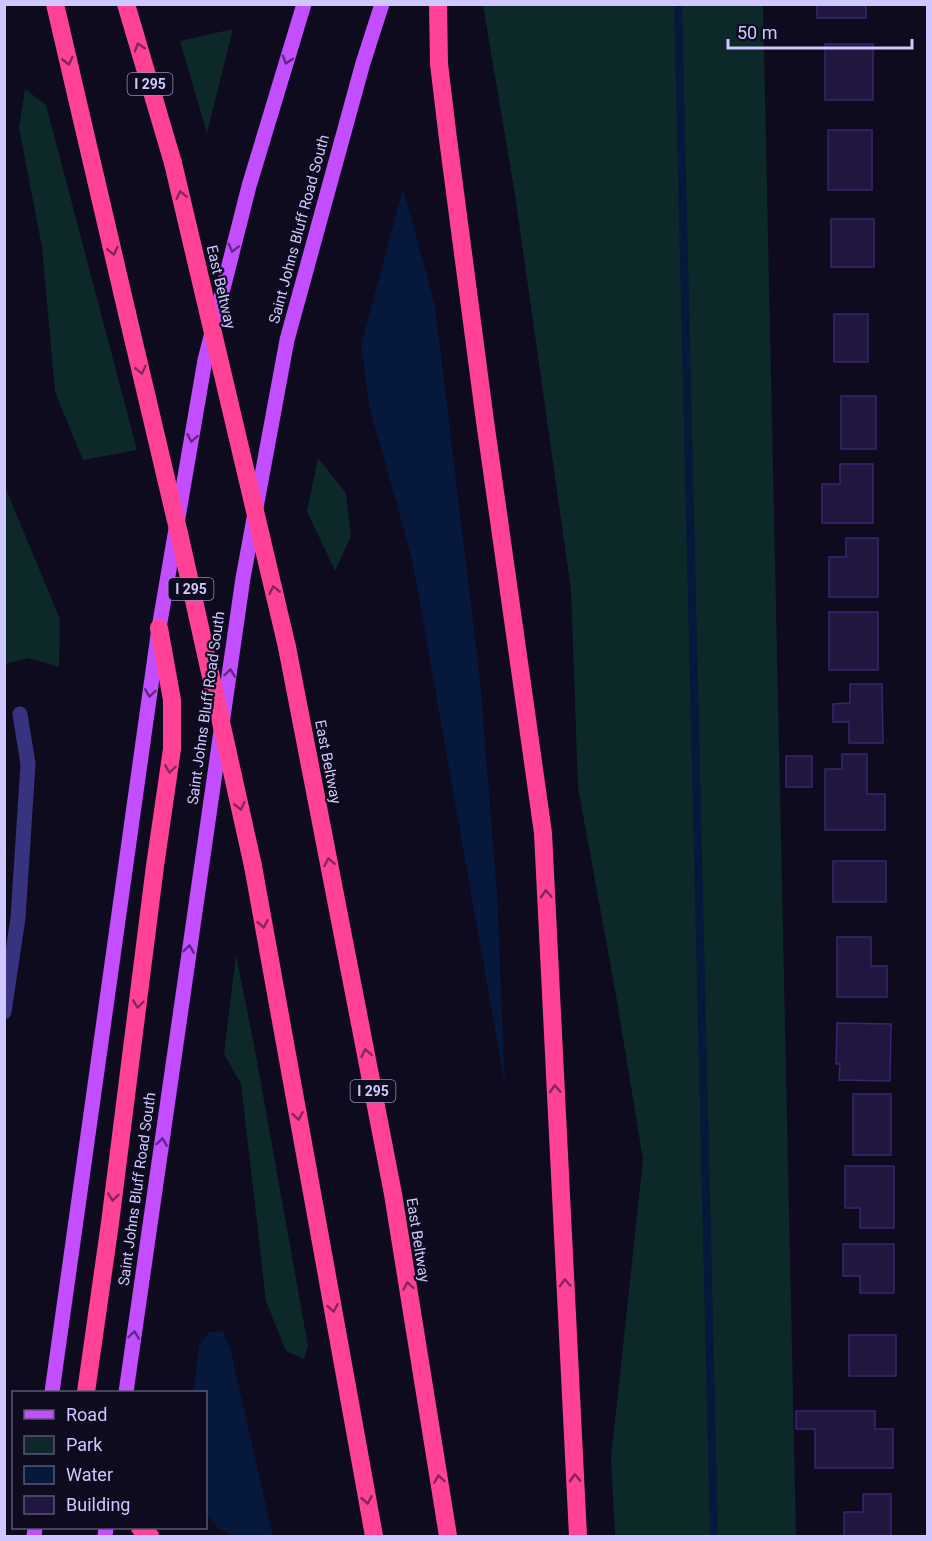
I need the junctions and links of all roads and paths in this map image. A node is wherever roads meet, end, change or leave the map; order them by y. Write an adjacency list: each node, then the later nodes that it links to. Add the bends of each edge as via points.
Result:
1 (55, 4): 12 (highway, I 295, one-way to 12, bridge, via 253,866)
2 (126, 4): 13 (highway, East Beltway / I 295, one-way to 2, bridge, via 393,1194 287,647 173,163)
3 (304, 4): 6 (main road, one-way to 6, via 249,186 205,360)
4 (382, 4): 11 (main road, Saint Johns Bluff Road South, one-way to 4, via 243,578 266,449 287,340)
5 (438, 4): 14 (highway, one-way to 5, via 543,833 448,139 439,64)
6 (159, 628): 9 (main road, one-way to 9); 10 (highway, one-way to 10, via 172,700 172,749)
7 (20, 714): 8 (lane, via 28,765 18,918)
8 (4, 1012)
9 (52, 1391)
10 (86, 1391)
11 (126, 1391)
12 (374, 1536)
13 (448, 1536)
14 (578, 1536)

